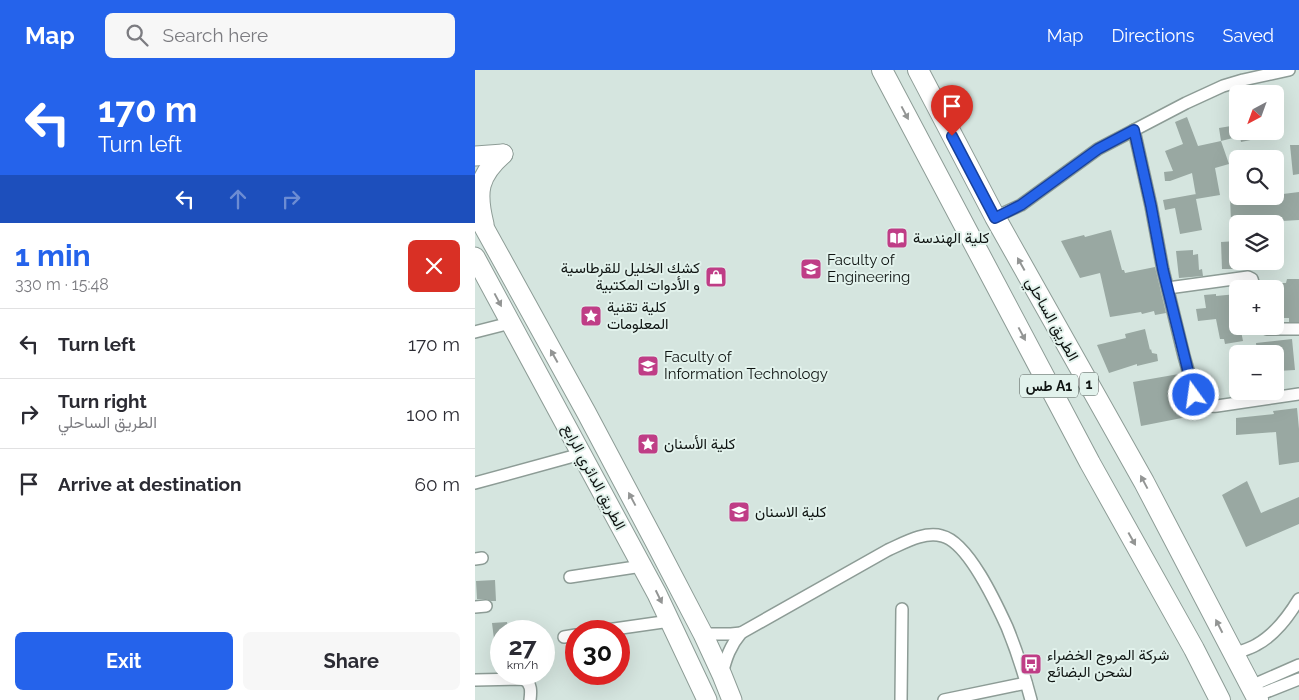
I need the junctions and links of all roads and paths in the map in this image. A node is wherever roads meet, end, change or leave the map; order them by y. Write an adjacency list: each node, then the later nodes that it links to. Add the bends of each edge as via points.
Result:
1 (882, 70): 40 (highway, طس A1, one-way to 40, via 1085,454)
2 (918, 70): 7 (highway, الطريق الساحلي / 1)
3 (1289, 70): 4 (street, via 1223,86)
4 (1134, 130): 7 (street, via 1098,149 1021,205); 11 (street)
5 (475, 156): 8 (main road, via 503,154 488,170 479,193)
6 (475, 210): 8 (main road, الطريق الدائري الرابع)
7 (995, 218): 27 (highway, الطريق الساحلي / 1, one-way to 7, via 1144,482)
8 (485, 227): 26 (main road, الطريق الدائري الرابع, one-way to 8)
9 (475, 257): 12 (main road, الطريق الدائري الرابع, one-way to 12)
10 (1252, 280): 11 (street, via 1248,277)
11 (1168, 288): 16 (street, via 1197,402 1210,407)
12 (510, 323): 15 (street); 17 (main road, الطريق الدائري الرابع)
13 (1284, 329): 14 (street)
14 (1299, 329)
15 (475, 332)
16 (1299, 394)
17 (581, 454): 18 (street); 19 (main road, الطريق الدائري الرابع)
18 (475, 483)
19 (642, 566): 20 (street); 23 (main road, الطريق الدائري الرابع, one-way to 23)
20 (570, 578)
21 (1299, 598): 27 (street, via 1283,623 1269,637)
22 (902, 609): 37 (street)
23 (670, 621): 24 (street); 35 (main road, الطريق الدائري الرابع)
24 (630, 627)
25 (741, 633): 26 (street); 29 (street, via 728,652); 32 (street, via 888,550 912,539 940,535 963,550 983,582 1007,628)
26 (703, 634): 29 (main road, الطريق الدائري الرابع)
27 (1234, 654): 33 (highway, الطريق الساحلي / 1)
28 (1299, 665): 33 (street)
29 (722, 675): 36 (main road, الطريق الدائري الرابع)
30 (1299, 679): 33 (street)
31 (475, 680): 34 (street, via 527,680)
32 (1026, 683): 38 (street); 39 (street)
33 (1255, 694)
34 (530, 700)
35 (707, 700)
36 (732, 700)
37 (901, 700)
38 (944, 700)
39 (1031, 700)
40 (1220, 700)

